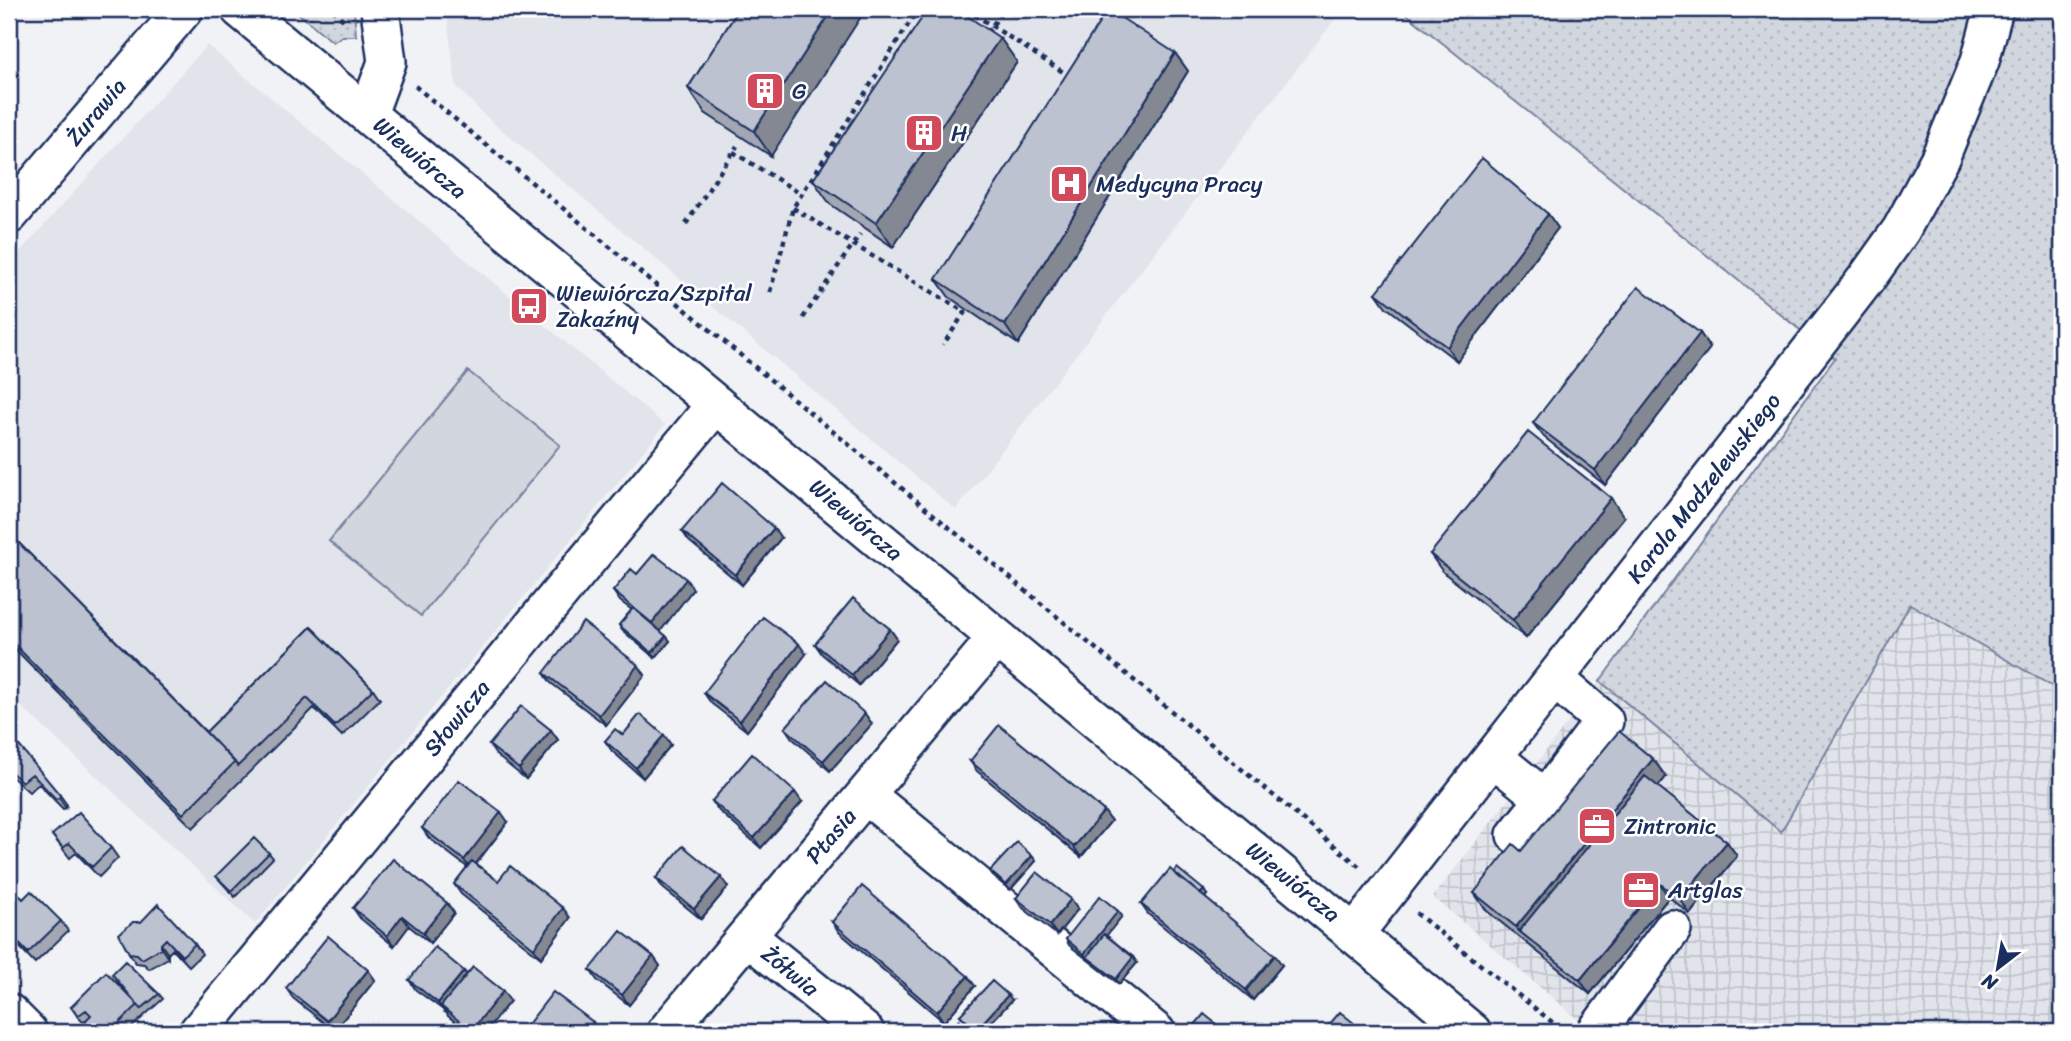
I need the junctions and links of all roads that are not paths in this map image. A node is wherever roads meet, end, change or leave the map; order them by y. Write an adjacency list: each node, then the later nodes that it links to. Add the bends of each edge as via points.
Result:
1 (184, 9): 6 (street, Żurawia)
2 (240, 9): 5 (street, Wiewiórcza)
3 (380, 9): 5 (street, via 387,62)
4 (1994, 9): 9 (street, Karola Modzelewskiego, via 1980,61 1940,158 1900,229)
5 (368, 114): 7 (street, Wiewiórcza)
6 (9, 215)
7 (716, 404): 8 (street, Wiewiórcza); 19 (street, Słowicza)
8 (996, 639): 11 (street, Ptasia); 15 (street, Wiewiórcza)
9 (1555, 679): 10 (street, Karola Modzelewskiego); 12 (street, via 1604,721)
10 (1493, 757): 12 (street); 15 (street, Karola Modzelewskiego)
11 (866, 794): 16 (street, Ptasia); 22 (street)
12 (1545, 799): 13 (street)
13 (1517, 835)
14 (1672, 929): 24 (street)
15 (1355, 933): 23 (street, Wiewiórcza)
16 (747, 936): 20 (street, Ptasia); 21 (street, Żółwia)
17 (9, 1013): 18 (street)
18 (27, 1032)
19 (198, 1032)
20 (666, 1032)
21 (865, 1032)
22 (1156, 1032)
23 (1472, 1032)
24 (1596, 1032)

